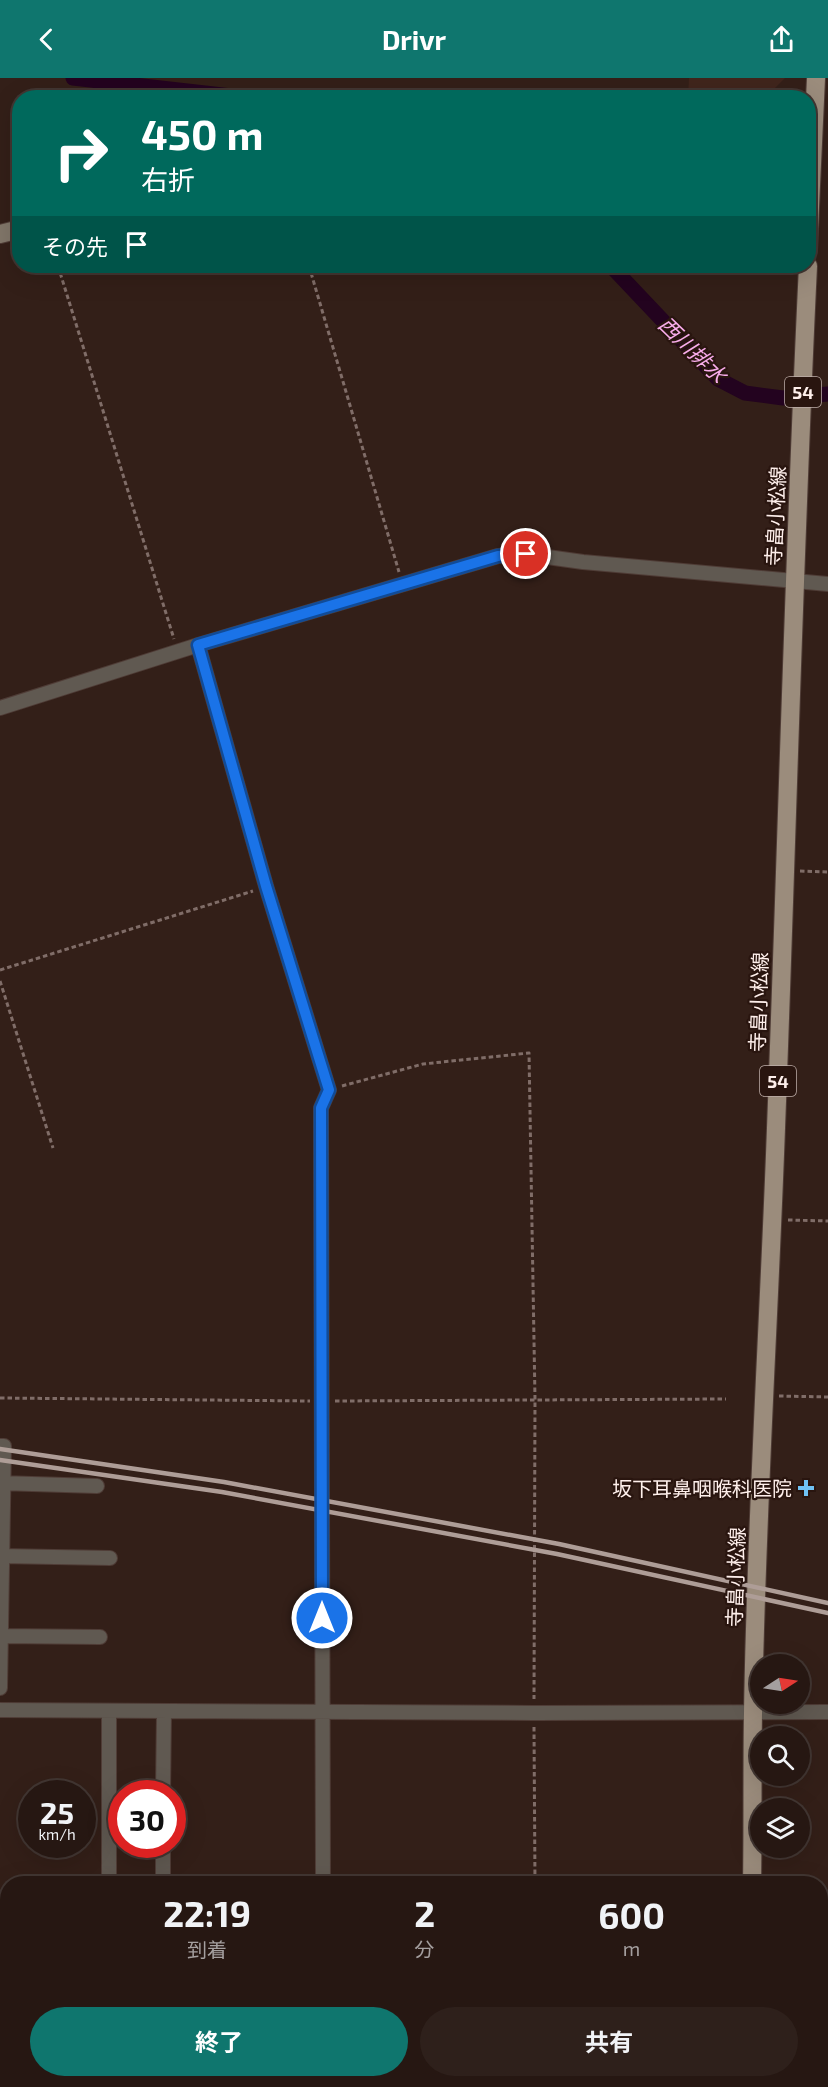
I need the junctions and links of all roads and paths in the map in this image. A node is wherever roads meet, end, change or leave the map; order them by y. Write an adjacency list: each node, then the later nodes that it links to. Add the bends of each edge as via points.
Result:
1 (816, 78): 2 (main road)
2 (817, 111): 3 (main road)
3 (816, 126)
4 (60, 273): 11 (path)
5 (311, 273): 9 (path)
6 (808, 273): 7 (main road, 寺畠小松線 / 54)
7 (794, 581): 8 (street); 9 (street, via 526,554 498,556); 13 (main road, 寺畠小松線 / 54)
8 (828, 584)
9 (403, 585): 10 (street)
10 (198, 645): 11 (street); 15 (street)
11 (178, 652): 12 (street)
12 (0, 708)
13 (786, 870): 14 (path); 20 (main road, 寺畠小松線 / 54)
14 (828, 872)
15 (266, 886): 16 (path); 18 (street)
16 (0, 970)
17 (0, 981): 19 (path)
18 (329, 1090): 25 (path, via 423,1064 529,1053); 27 (street, via 321,1108)
19 (53, 1148)
20 (773, 1219): 21 (path); 22 (main road, 寺畠小松線 / 54)
21 (828, 1221)
22 (765, 1396): 23 (path); 35 (main road, 寺畠小松線 / 54)
23 (828, 1397)
24 (0, 1398): 27 (path)
25 (535, 1399): 26 (path); 27 (path); 43 (path)
26 (726, 1399)
27 (320, 1401): 40 (street)
28 (0, 1446): 29 (street, via 4,1446)
29 (2, 1484): 30 (street); 31 (street)
30 (97, 1486)
31 (1, 1556): 32 (street); 33 (street)
32 (110, 1558)
33 (1, 1636): 34 (street); 36 (street)
34 (100, 1637)
35 (755, 1654)
36 (0, 1689)
37 (0, 1710): 38 (street)
38 (109, 1712): 39 (street); 46 (street)
39 (164, 1712): 40 (street); 47 (street)
40 (322, 1712): 43 (street); 52 (street)
41 (810, 1712): 42 (street)
42 (828, 1712)
43 (534, 1713): 44 (street); 53 (path)
44 (750, 1713)
45 (753, 1714): 54 (main road, 寺畠小松線 / 54)
46 (113, 1780)
47 (163, 1780)
48 (111, 1858): 50 (street)
49 (163, 1858): 51 (street)
50 (110, 1876)
51 (163, 1876)
52 (323, 1876)
53 (535, 1876)
54 (752, 1876)

